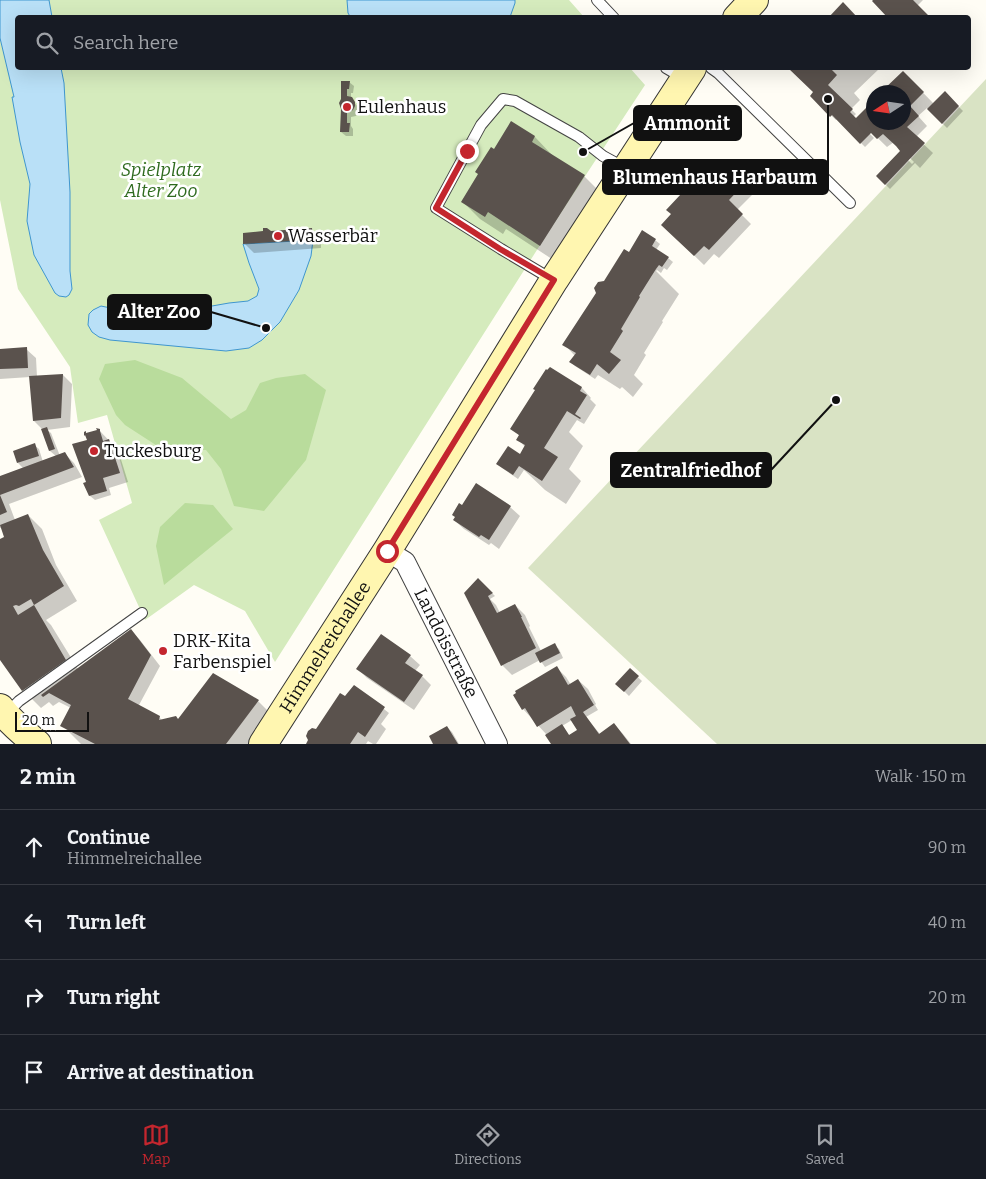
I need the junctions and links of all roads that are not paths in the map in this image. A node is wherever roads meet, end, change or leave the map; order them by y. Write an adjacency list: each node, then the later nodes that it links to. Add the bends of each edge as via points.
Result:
1 (597, 0): 3 (lane)
2 (754, 0): 4 (street)
3 (611, 15)
4 (740, 15)
5 (714, 70): 8 (lane)
6 (680, 71): 7 (street, Himmelreichallee)
7 (626, 168): 9 (street, Himmelreichallee); 9 (lane, via 515,101 504,98 481,125 436,208)
8 (850, 203)
9 (554, 280): 10 (street, Himmelreichallee)
10 (387, 551): 14 (street, Himmelreichallee); 15 (street, Landoisstraße, via 406,562)
11 (142, 613): 12 (lane)
12 (2, 711): 13 (street)
13 (37, 744)
14 (263, 744)
15 (497, 744)

